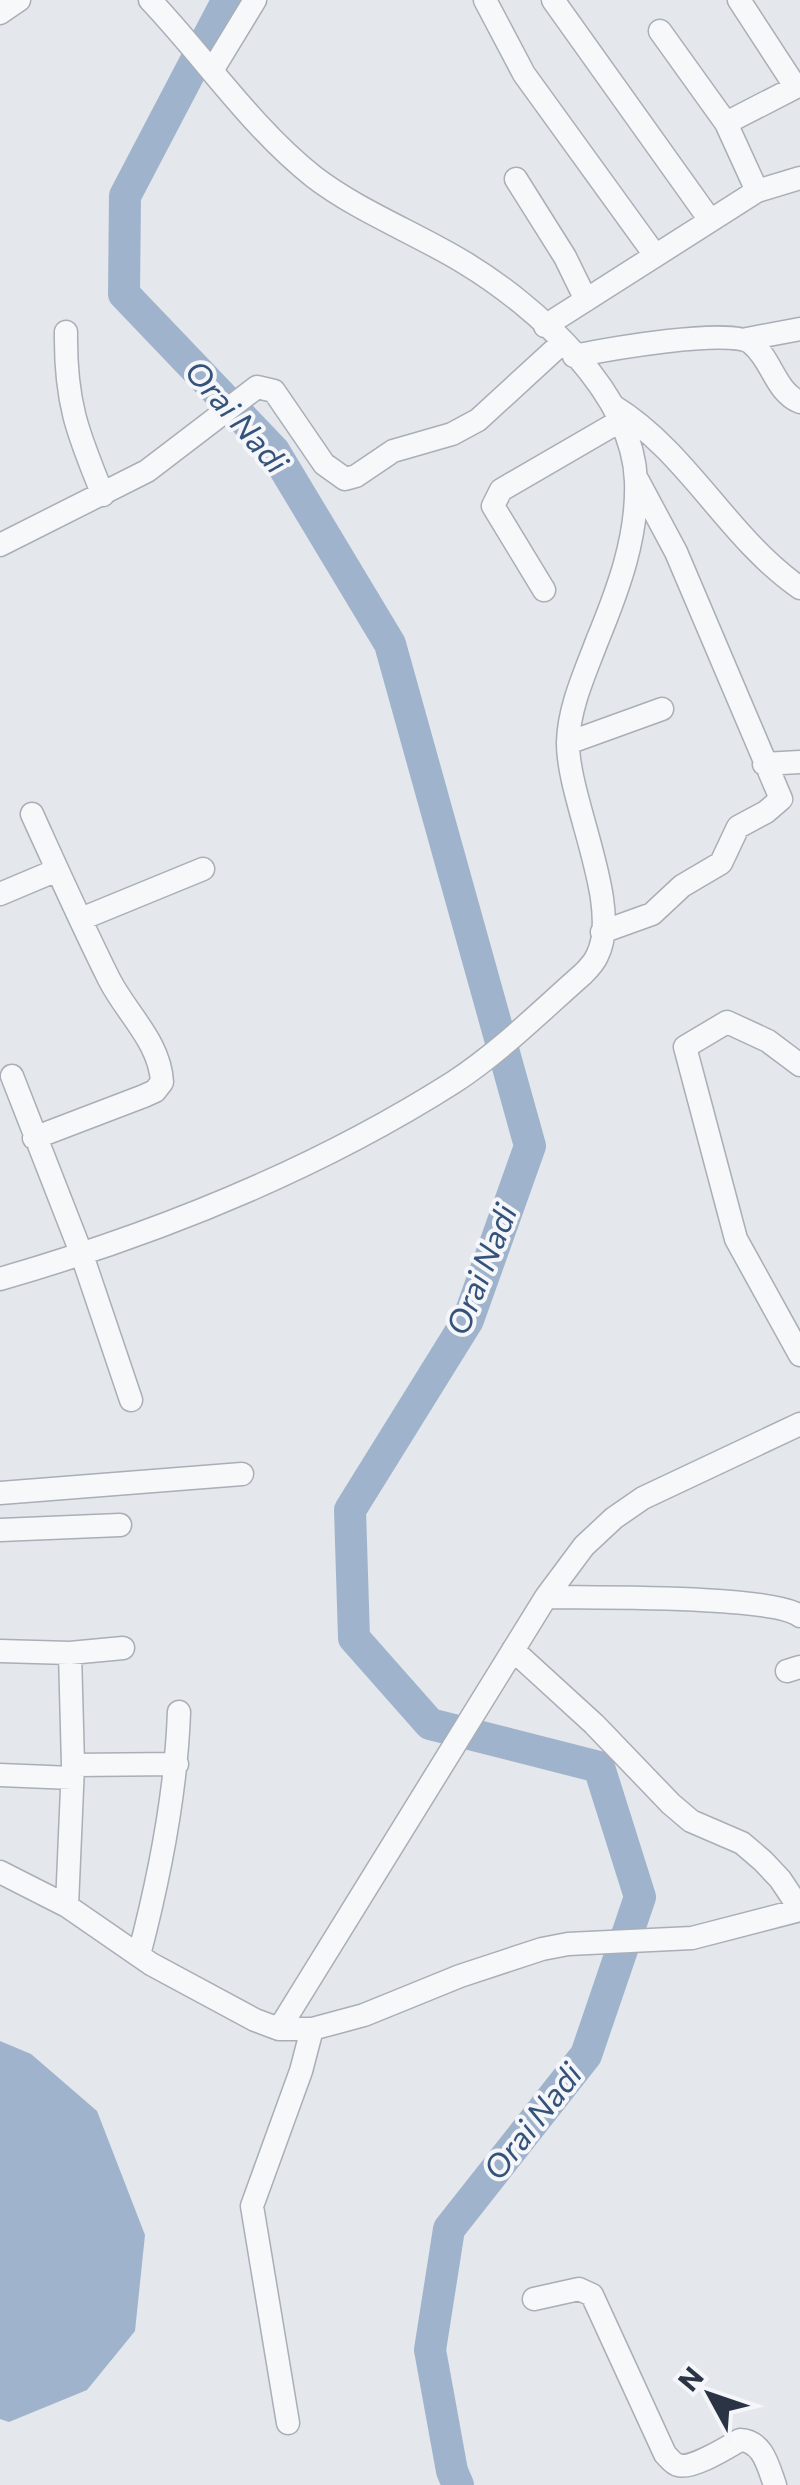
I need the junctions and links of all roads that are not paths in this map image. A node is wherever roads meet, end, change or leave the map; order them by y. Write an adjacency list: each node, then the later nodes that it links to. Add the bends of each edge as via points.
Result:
1 (19, 0): 7 (street)
2 (150, 0): 9 (street)
3 (255, 0): 9 (street)
4 (485, 0): 16 (street, via 524,74)
5 (554, 0): 15 (street)
6 (738, 0): 10 (street)
7 (0, 13)
8 (660, 31): 11 (street)
9 (209, 66): 18 (street, via 315,178 466,263)
10 (798, 86): 11 (street)
11 (726, 122): 14 (street)
12 (516, 178): 17 (street)
13 (800, 178): 14 (street)
14 (757, 191): 15 (street)
15 (710, 220): 16 (street)
16 (655, 255): 17 (street)
17 (586, 300): 18 (street)
18 (545, 326): 22 (street)
19 (800, 328): 21 (street)
20 (66, 332): 26 (street, via 66,389)
21 (747, 339): 22 (street); 23 (street)
22 (569, 349): 24 (street); 26 (street, via 478,420 393,451 356,476 345,479 324,464 274,391 257,387 147,471)
23 (800, 402)
24 (616, 414): 25 (street); 28 (street, via 650,431 726,518); 29 (street, via 494,498)
25 (636, 478): 31 (street, via 627,556 573,708); 33 (street, via 676,552)
26 (103, 495): 27 (street)
27 (0, 546)
28 (800, 588)
29 (544, 590)
30 (662, 709): 31 (street)
31 (568, 743): 39 (street, via 596,860)
32 (800, 762): 33 (street)
33 (764, 764): 39 (street, via 781,799 738,827 721,864 682,886 652,914)
34 (32, 814): 36 (street)
35 (203, 869): 38 (street)
36 (57, 870): 37 (street); 38 (street)
37 (0, 894)
38 (81, 920): 42 (street, via 144,1033 162,1082 144,1096)
39 (602, 932): 43 (street, via 584,974 456,1080 237,1198)
40 (800, 1065): 45 (street, via 727,1022 685,1047 736,1238)
41 (12, 1076): 42 (street)
42 (34, 1138): 43 (street)
43 (82, 1255): 44 (street); 46 (street)
44 (0, 1279)
45 (800, 1356)
46 (131, 1400)
47 (800, 1424): 52 (street, via 642,1498 584,1546)
48 (242, 1474): 49 (street)
49 (0, 1494)
50 (120, 1526): 51 (street)
51 (0, 1530)
52 (546, 1597): 53 (street, via 747,1604); 56 (street)
53 (800, 1616)
54 (123, 1648): 57 (street)
55 (0, 1650): 57 (street)
56 (513, 1650): 64 (street, via 691,1821 742,1843 763,1861); 66 (street)
57 (70, 1652): 60 (street)
58 (179, 1712): 59 (street)
59 (178, 1764): 60 (street); 65 (street)
60 (72, 1771): 61 (street); 63 (street)
61 (0, 1774)
62 (0, 1872): 63 (street)
63 (67, 1906): 65 (street)
64 (800, 1909): 67 (street, via 692,1938 568,1944)
65 (139, 1955): 66 (street)
66 (279, 2029): 67 (street)
67 (312, 2029): 69 (street, via 252,2206)
68 (534, 2299): 70 (street, via 579,2289 592,2295 674,2464 691,2464 749,2440)
69 (288, 2423)
70 (775, 2485)

